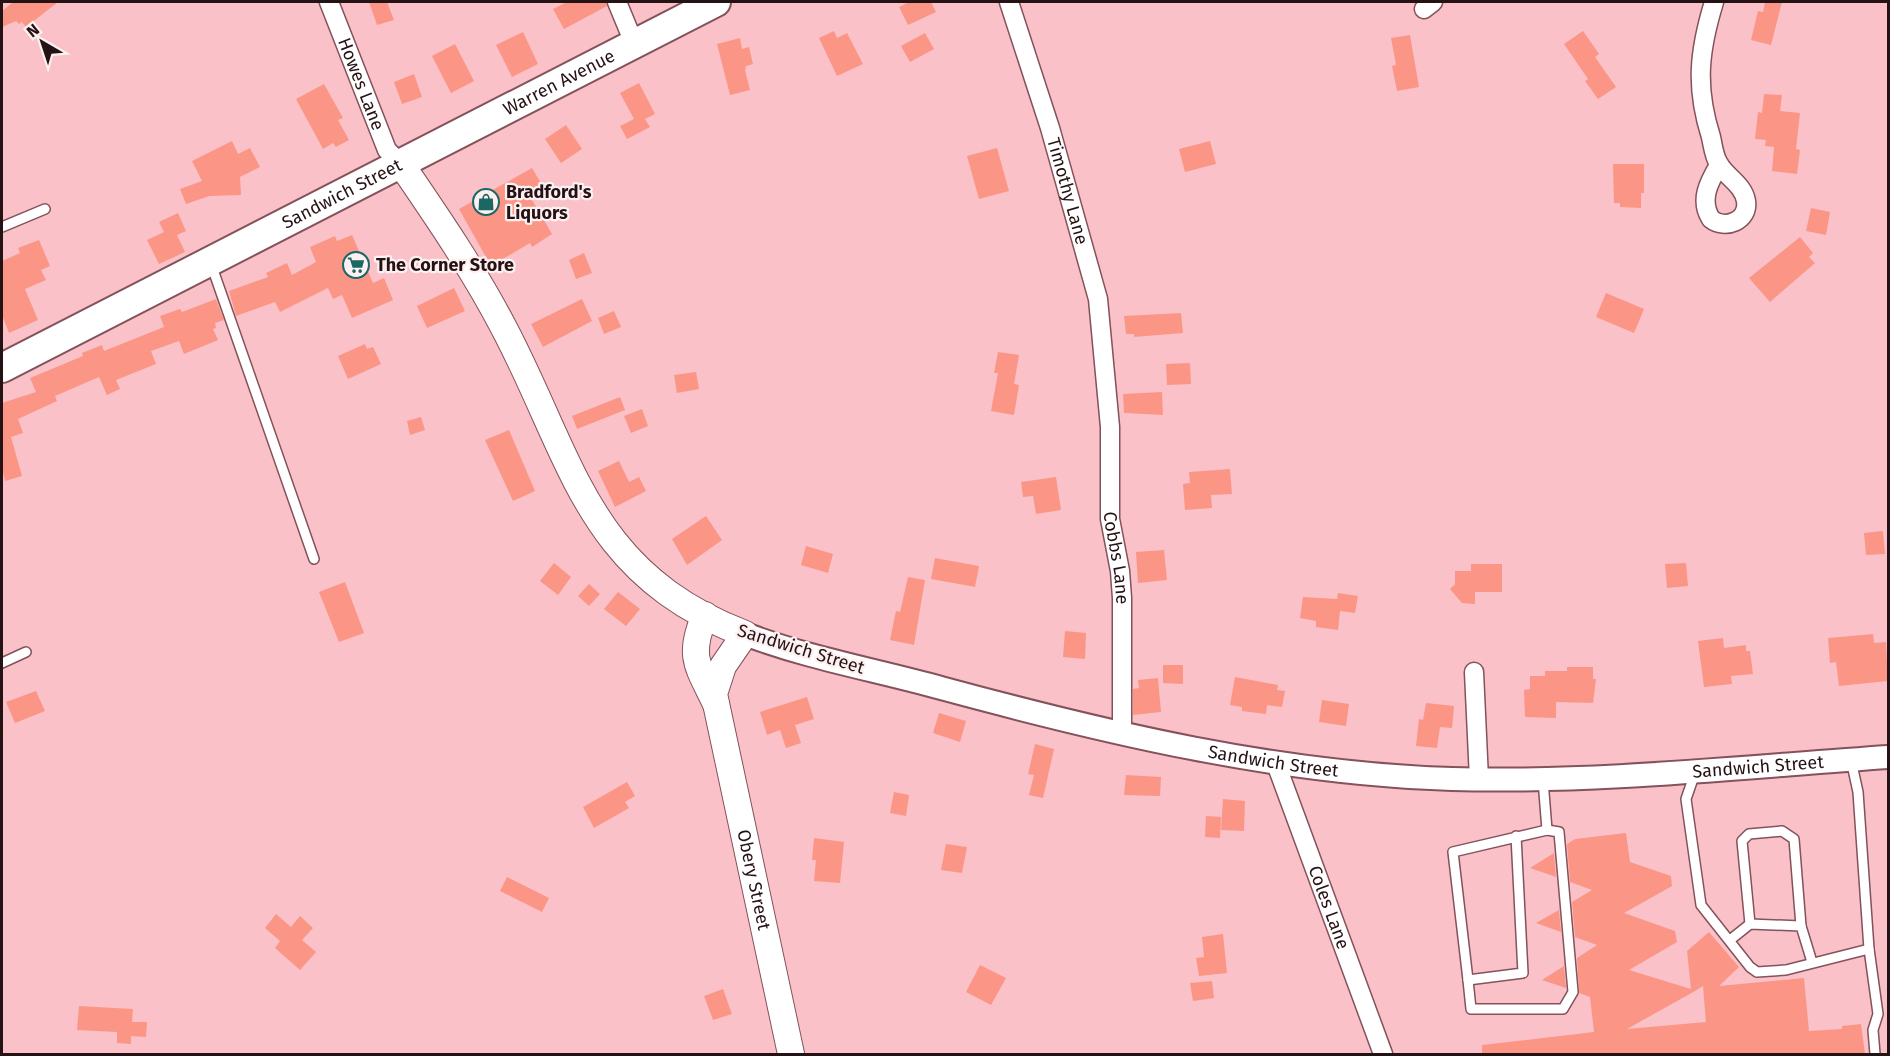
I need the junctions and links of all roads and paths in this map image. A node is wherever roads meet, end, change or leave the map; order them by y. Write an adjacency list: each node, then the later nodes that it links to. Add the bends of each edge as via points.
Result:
1 (329, 2): 7 (street, Howes Lane, via 387,150)
2 (616, 2): 6 (street)
3 (716, 2): 6 (main road, Warren Avenue)
4 (1009, 2): 13 (street, Timothy Lane, via 1043,102 1092,275)
5 (1714, 2): 8 (street, via 1703,34 1700,83)
6 (634, 43): 7 (main road, Warren Avenue)
7 (401, 164): 11 (main road, Sandwich Street); 15 (main road, Sandwich Street, via 489,302 568,467 603,528 643,574)
8 (1719, 165)
9 (45, 209): 10 (lane)
10 (2, 227)
11 (210, 262): 12 (main road, Sandwich Street); 14 (lane)
12 (2, 368)
13 (1107, 384): 21 (street, Cobbs Lane, via 1110,519 1122,598)
14 (314, 559)
15 (705, 615): 16 (main road, Sandwich Street); 20 (main road, Obery Street, via 694,647 697,664)
16 (745, 634): 20 (main road, Obery Street, via 719,674 714,694); 21 (street, Sandwich Street, via 1015,709)
17 (26, 652): 18 (lane)
18 (2, 663)
19 (1474, 672): 26 (street)
20 (717, 705): 36 (main road, Obery Street)
21 (1122, 733): 24 (street, Sandwich Street)
22 (1888, 757): 23 (street, Sandwich Street)
23 (1851, 759): 25 (street, Sandwich Street); 33 (lane, via 1858,792)
24 (1275, 761): 26 (street, Sandwich Street, via 1384,775); 37 (street, Coles Lane)
25 (1696, 771): 27 (street, Sandwich Street); 32 (lane, via 1686,799 1698,891 1701,905)
26 (1479, 779): 27 (street, Sandwich Street)
27 (1543, 779): 28 (lane)
28 (1547, 830): 29 (lane); 35 (lane, via 1559,832 1573,992 1563,1009 1471,1009)
29 (1516, 836): 35 (lane, via 1523,974); 35 (lane, via 1453,852)
30 (1750, 924): 31 (lane); 31 (lane, via 1742,841 1749,834 1782,831 1794,839); 32 (lane)
31 (1800, 926): 34 (lane)
32 (1730, 940): 34 (lane, via 1744,961 1758,972 1786,970)
33 (1869, 949): 34 (lane); 38 (lane, via 1878,1014 1873,1030)
34 (1812, 962)
35 (1468, 980)
36 (791, 1054)
37 (1383, 1054)
38 (1875, 1054)

